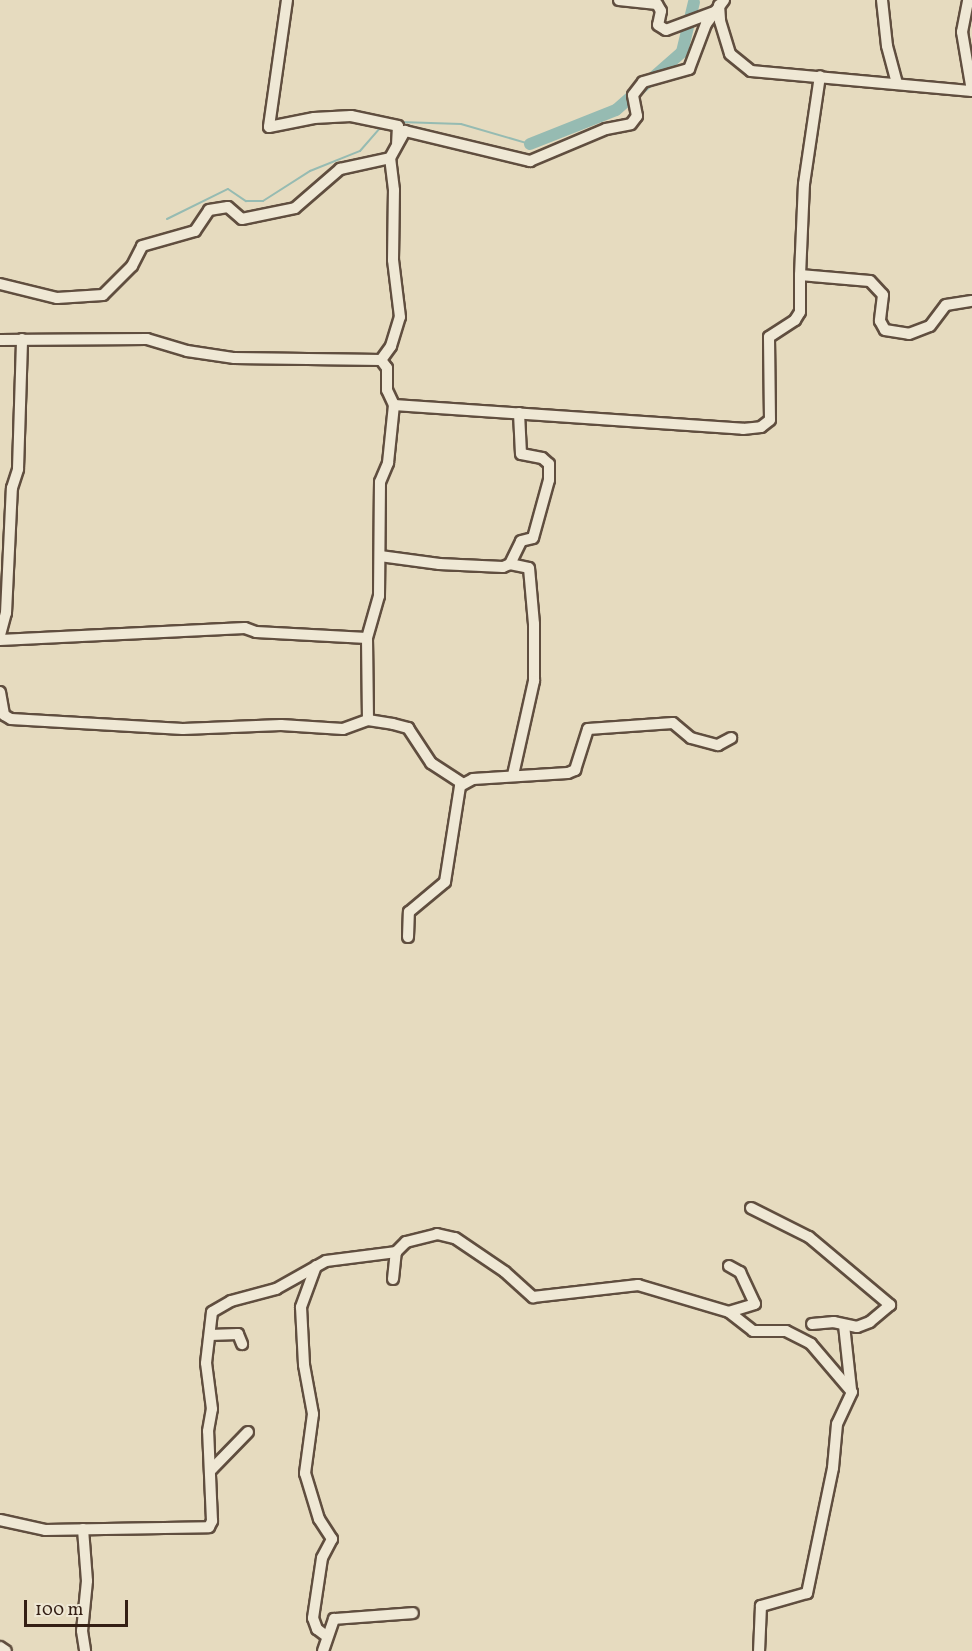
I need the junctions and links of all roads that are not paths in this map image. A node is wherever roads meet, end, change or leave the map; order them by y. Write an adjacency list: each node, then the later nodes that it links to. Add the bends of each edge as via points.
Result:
1 (287, 0): 9 (street, via 269,127 351,116 398,126)
2 (620, 0): 5 (street)
3 (882, 0): 8 (street, via 887,46)
4 (968, 0): 8 (street, via 962,32 972,90)
5 (657, 2): 6 (street, via 661,11 658,25 666,30)
6 (719, 5): 7 (street, via 730,54 751,71); 9 (street, via 689,69 643,82 638,88 633,95 637,116 631,124 606,129 530,161 416,131 405,131)
7 (820, 76): 8 (street); 11 (street, via 804,184)
8 (897, 83)
9 (397, 146): 10 (street)
10 (390, 158): 12 (street, via 340,169 295,208 242,219 228,207 209,210 195,231 142,246 132,266 103,295 57,298); 16 (street, via 394,270 400,317 391,345)
11 (800, 274): 13 (street, via 870,280 883,295 880,321 885,330 909,334 930,326 946,305); 18 (street, via 800,312 795,320 769,337 770,420 761,427 712,428)
12 (0, 284)
13 (972, 301)
14 (22, 339): 15 (street); 16 (street, via 147,339 187,351 234,358); 21 (street, via 18,470 12,488 6,613)
15 (0, 340)
16 (381, 360): 17 (street, via 387,368 387,390)
17 (394, 405): 18 (street); 19 (street, via 388,463 380,482)
18 (519, 413): 20 (street, via 521,454 542,458 549,464 549,480 533,538 521,541)
19 (380, 556): 20 (street, via 439,564); 22 (street, via 379,596)
20 (510, 564): 27 (street, via 529,568 534,624 534,681)
21 (0, 635)
22 (367, 638): 23 (street, via 256,632 245,628); 25 (street)
23 (0, 640)
24 (0, 692): 25 (street, via 4,715 11,719 70,724 183,729 324,725 343,729)
25 (368, 720): 28 (street, via 408,728 431,763)
26 (731, 738): 27 (street, via 718,745 691,738 673,723 588,729 575,770)
27 (513, 775): 28 (street, via 473,778)
28 (463, 784): 29 (street, via 445,882 409,912)
29 (408, 937)
30 (751, 1208): 37 (street, via 809,1237 890,1305 866,1324)
31 (396, 1252): 32 (street, via 339,1257); 34 (street); 35 (street, via 406,1242 437,1234 455,1238 505,1272 533,1297 638,1285)
32 (316, 1266): 38 (street, via 276,1289 231,1301 212,1312); 46 (street, via 301,1307 304,1365 313,1414 305,1473 319,1519 332,1539 322,1558 313,1618 317,1629)
33 (729, 1266): 35 (street, via 740,1272 755,1304)
34 (393, 1280)
35 (729, 1312): 40 (street, via 753,1331 786,1331 811,1344)
36 (812, 1324): 37 (street)
37 (844, 1325): 40 (street)
38 (210, 1335): 39 (street, via 238,1334); 42 (street, via 206,1363 212,1409 208,1431)
39 (242, 1344)
40 (852, 1392): 51 (street, via 837,1424 833,1467 807,1593 761,1606)
41 (248, 1432): 42 (street)
42 (211, 1470): 44 (street, via 209,1527)
43 (0, 1520): 44 (street, via 45,1530)
44 (83, 1529): 49 (street, via 87,1581 82,1631)
45 (413, 1613): 46 (street, via 334,1619)
46 (325, 1635): 50 (street)
47 (0, 1647): 48 (street)
48 (6, 1651)
49 (85, 1651)
50 (323, 1651)
51 (759, 1651)

